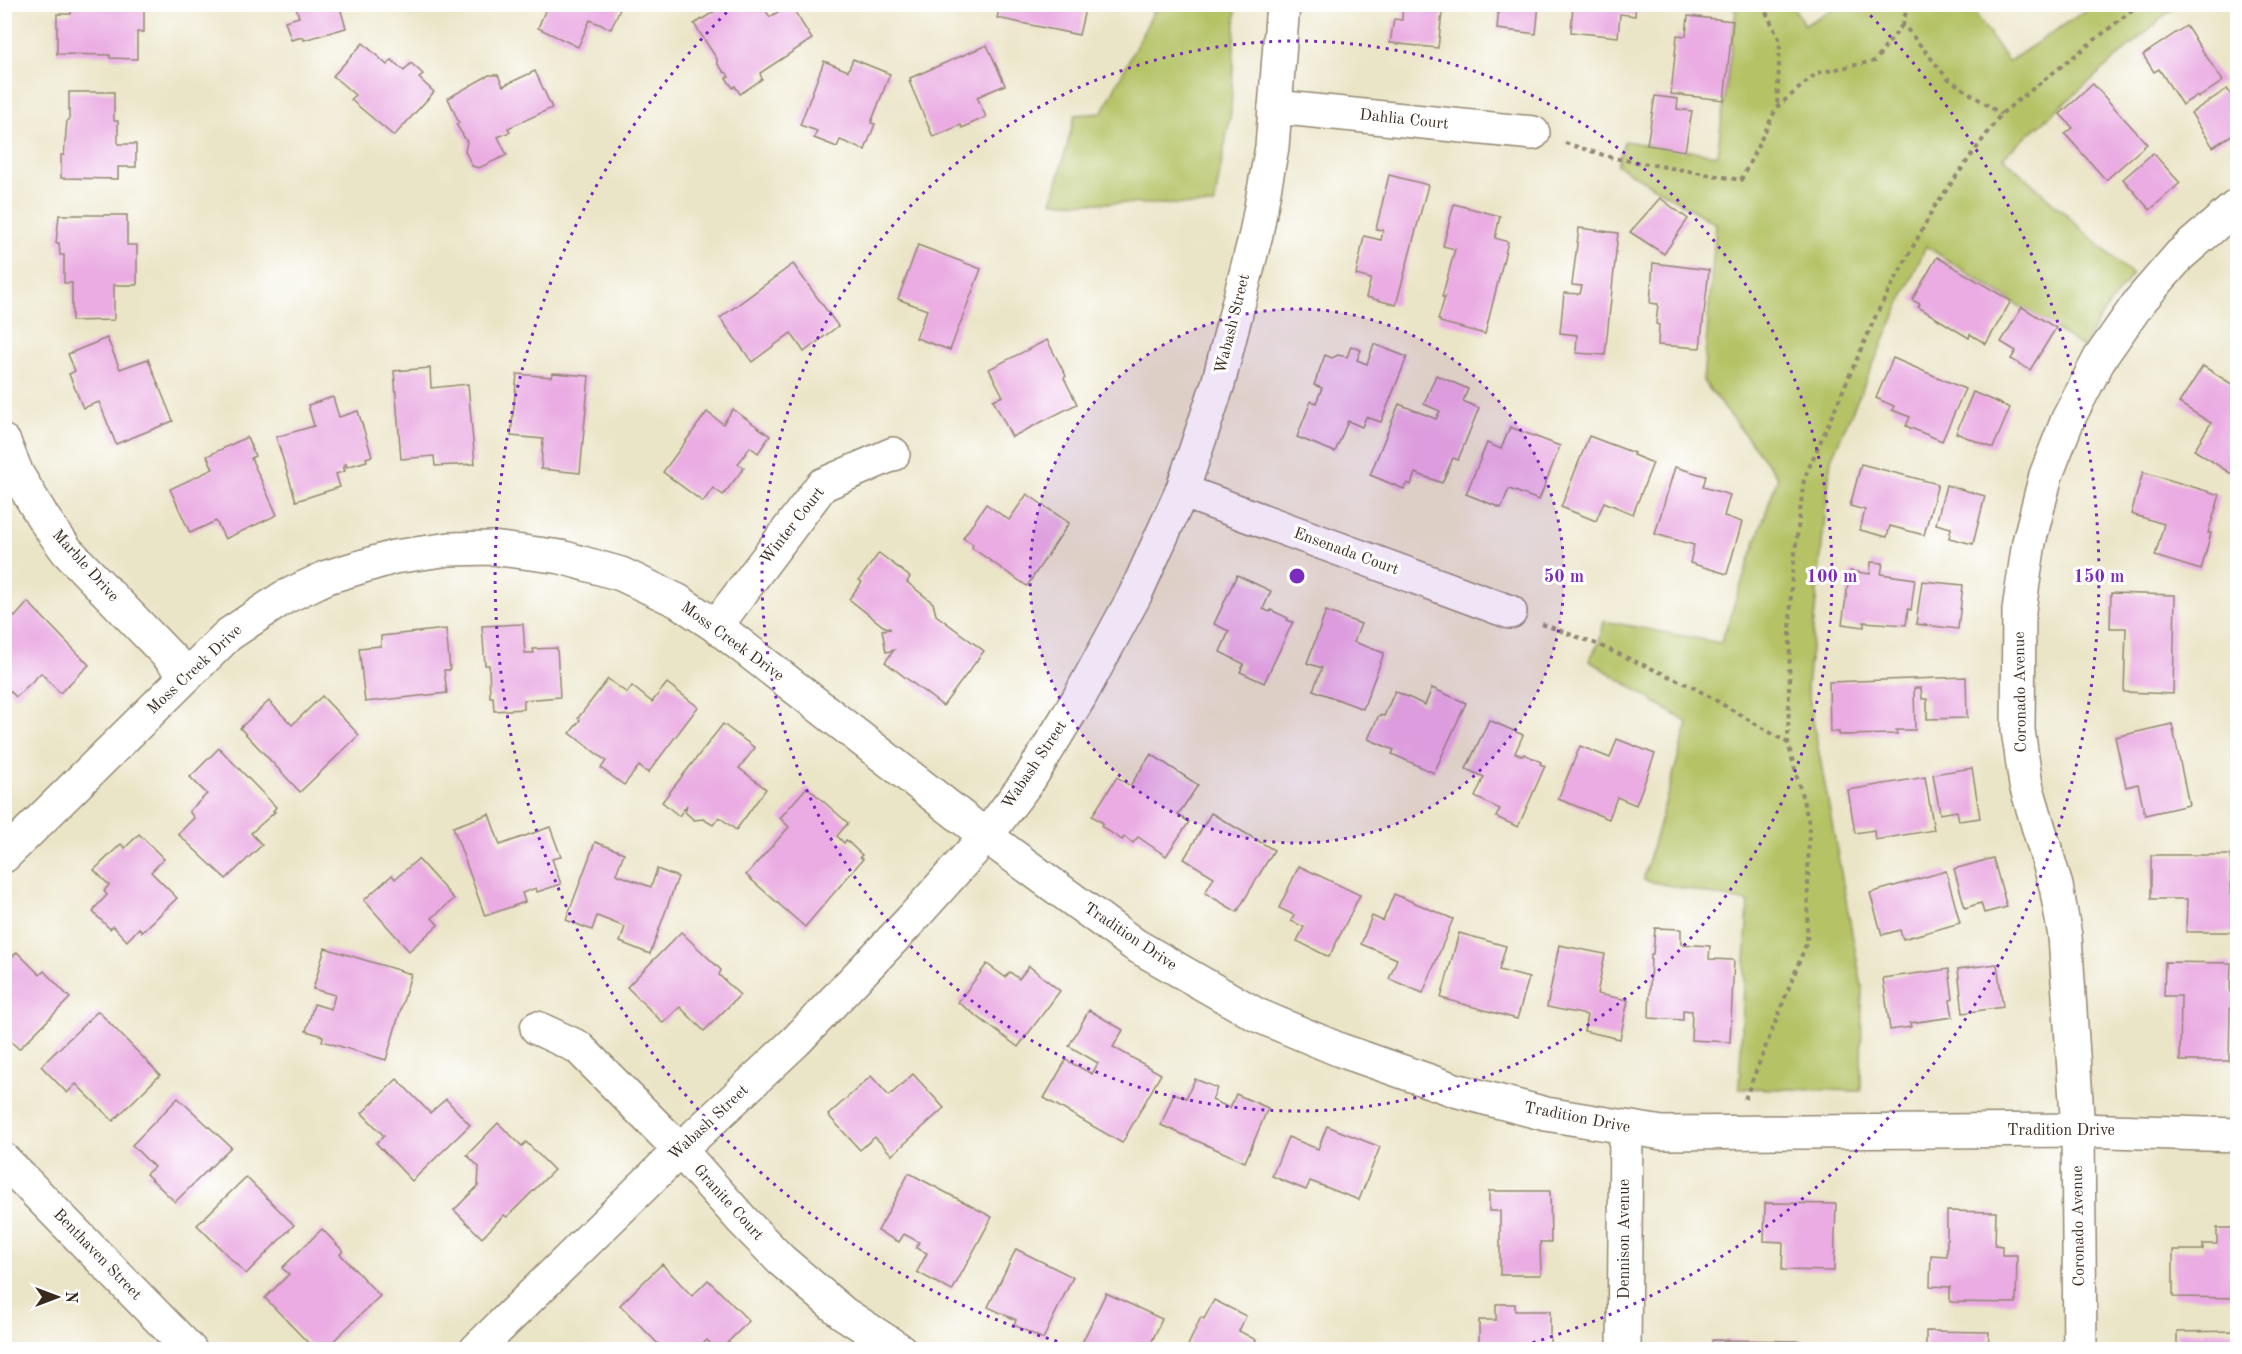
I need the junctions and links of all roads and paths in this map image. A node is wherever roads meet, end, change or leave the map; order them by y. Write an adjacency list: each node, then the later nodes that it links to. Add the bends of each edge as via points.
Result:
1 (1283, 4): 6 (street, Wabash Street)
2 (1762, 4): 7 (path, via 1780,41)
3 (1908, 4): 5 (path)
4 (2139, 4): 8 (path)
5 (1903, 24): 7 (path, via 1875,61 1817,73); 8 (path, via 1947,78)
6 (1275, 107): 9 (street, Dahlia Court); 13 (street, Wabash Street, via 1256,234 1218,384)
7 (1778, 107): 9 (path, via 1741,180 1613,158)
8 (2001, 114): 17 (path, via 1935,206 1888,294 1804,479 1791,585)
9 (1533, 133)
10 (2238, 205): 22 (street, Coronado Avenue, via 2180,255 2140,301 2100,358 2068,419 2046,475 2029,542 2019,610 2018,730 2026,785 2056,886 2065,936)
11 (4, 442): 16 (street, Marble Drive, via 17,474 67,551)
12 (893, 454): 15 (street, Winter Court, via 822,484)
13 (1182, 491): 14 (street, Ensenada Court); 18 (street, Wabash Street, via 1135,596 1079,698 1030,778)
14 (1510, 612): 17 (path, via 1693,687)
15 (716, 626): 16 (street, Moss Creek Drive, via 678,601 621,574 561,556 492,548 450,549 394,556 327,577 284,598 228,635); 18 (street, Moss Creek Drive)
16 (187, 675): 19 (street, Moss Creek Drive)
17 (1788, 743): 23 (path, via 1809,823 1807,942)
18 (986, 836): 21 (street, Tradition Drive, via 1135,945 1257,1015 1340,1050 1455,1090 1546,1114); 25 (street, Wabash Street, via 796,1041)
19 (4, 856)
20 (537, 1028): 25 (street, Granite Court, via 578,1047)
21 (1626, 1128): 23 (street, Tradition Drive, via 1662,1134); 30 (street, Dennison Avenue)
22 (2078, 1130): 23 (street, Tradition Drive); 24 (street, Tradition Drive); 31 (street, Coronado Avenue)
23 (1732, 1133)
24 (2238, 1135)
25 (680, 1150): 28 (street, Wabash Street); 29 (street, Granite Court, via 782,1260 843,1313)
26 (4, 1160): 27 (street, Benthaven Street)
27 (190, 1350)
28 (476, 1350)
29 (900, 1350)
30 (1624, 1350)
31 (2080, 1350)

